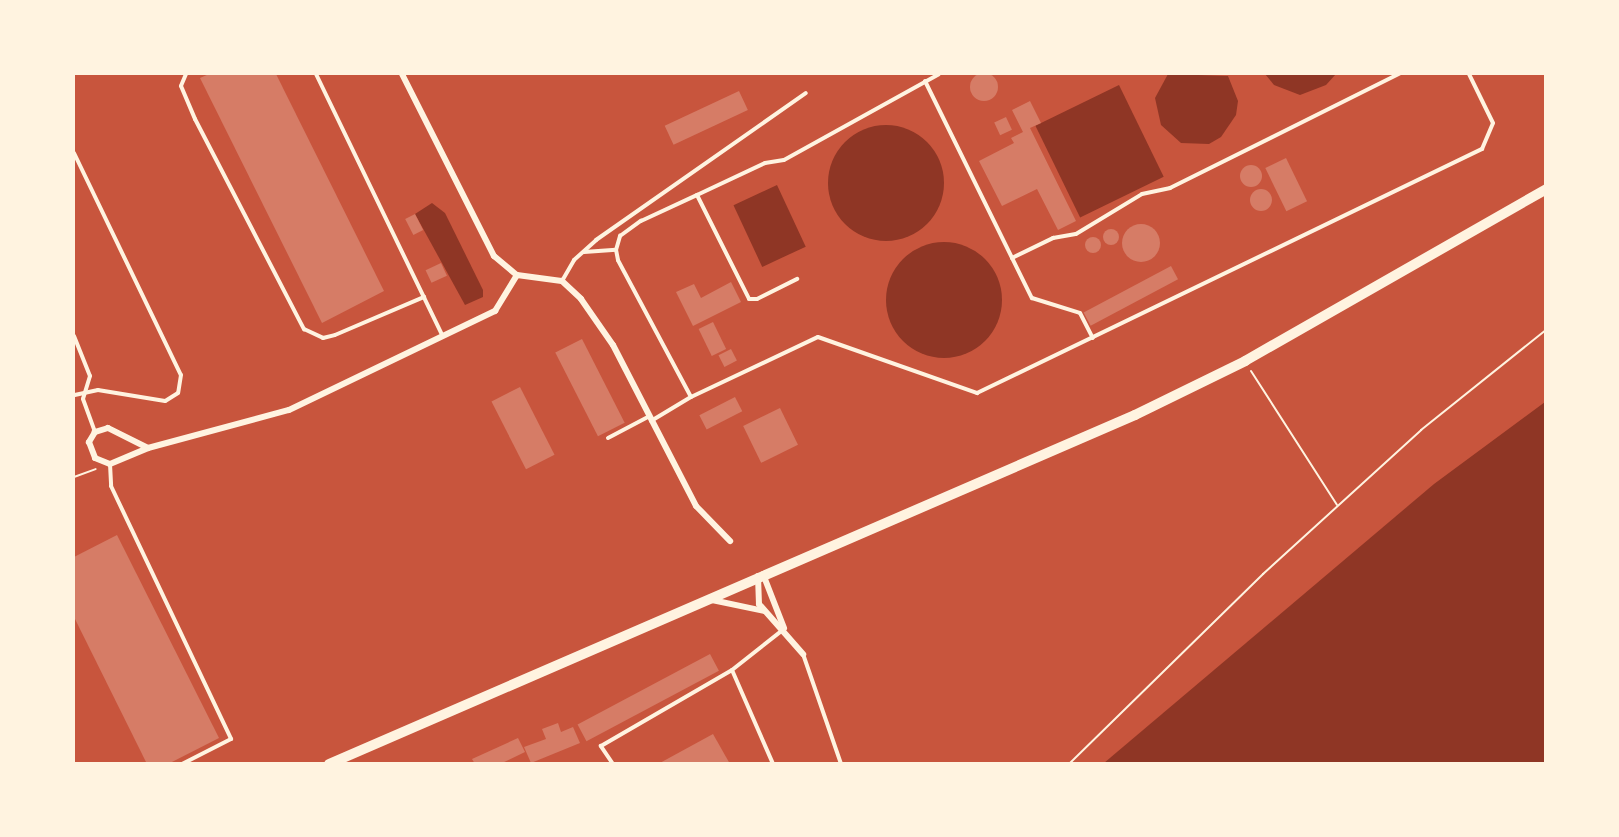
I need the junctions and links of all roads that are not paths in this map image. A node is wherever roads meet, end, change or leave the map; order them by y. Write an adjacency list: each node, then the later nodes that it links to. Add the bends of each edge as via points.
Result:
1 (186, 74): 18 (lane, via 181,86 195,119 304,329 323,338 335,335)
2 (316, 74): 18 (lane)
3 (402, 74): 15 (street, via 482,238 494,256)
4 (939, 74): 7 (lane)
5 (1400, 74): 14 (lane, via 1170,188 1142,194 1076,234 1053,238)
6 (1469, 74): 21 (lane, via 1493,123 1482,149)
7 (925, 81): 11 (lane, via 784,160 765,163); 14 (lane)
8 (806, 93): 13 (lane)
9 (74, 153): 22 (lane, via 181,375 178,393 165,400)
10 (1545, 189): 31 (main road, via 1245,361 1080,440)
11 (697, 195): 12 (lane, via 628,229); 16 (lane, via 749,299 757,299)
12 (616, 250): 13 (lane); 24 (lane, via 631,288)
13 (582, 252): 17 (lane)
14 (1012, 258): 21 (lane, via 1032,298 1080,313)
15 (517, 275): 17 (street); 19 (street, via 495,311)
16 (797, 279)
17 (562, 281): 25 (street, via 581,299 613,345)
18 (424, 297): 19 (lane)
19 (442, 335): 28 (street, via 289,410)
20 (74, 336): 22 (lane, via 90,376)
21 (1092, 338): 24 (lane, via 977,393 818,337)
22 (84, 390): 23 (lane); 26 (lane, via 83,399)
23 (74, 394)
24 (691, 397): 25 (lane)
25 (649, 419): 27 (lane); 30 (street, via 696,506)
26 (95, 432): 28 (street, via 117,431); 29 (street, via 89,442 91,451 103,464)
27 (608, 438)
28 (148, 448): 29 (street)
29 (110, 464): 37 (lane, via 111,486 231,739)
30 (730, 541)
31 (761, 575): 32 (main road); 33 (street, via 758,598); 34 (street)
32 (704, 598): 33 (street); 38 (main road)
33 (764, 611): 34 (street)
34 (784, 628): 35 (street); 36 (lane)
35 (803, 654): 41 (lane)
36 (732, 670): 39 (lane, via 601,746); 40 (lane)
37 (182, 764)
38 (328, 764)
39 (613, 764)
40 (772, 764)
41 (841, 764)

